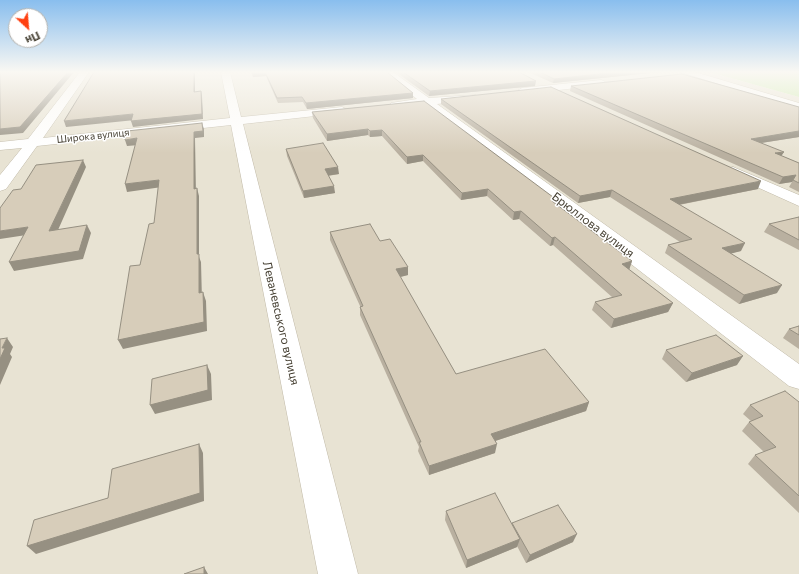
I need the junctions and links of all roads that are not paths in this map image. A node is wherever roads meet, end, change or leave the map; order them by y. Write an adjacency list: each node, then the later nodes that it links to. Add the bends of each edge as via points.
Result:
1 (65, 99): 11 (street)
2 (230, 99): 10 (street, Леваневського вулиця)
3 (424, 99): 6 (street, Брюллова вулиця)
4 (451, 99): 6 (street)
5 (774, 99): 8 (street)
6 (427, 101): 7 (street); 16 (street, Брюллова вулиця)
7 (381, 106)
8 (799, 106)
9 (350, 109): 10 (street, Широка вулиця)
10 (235, 122): 11 (street, Широка вулиця); 17 (street, Леваневського вулиця)
11 (32, 143): 12 (street, Широка вулиця); 14 (street)
12 (0, 146)
13 (721, 166): 15 (street)
14 (0, 186)
15 (799, 201)
16 (799, 378)
17 (338, 574)

